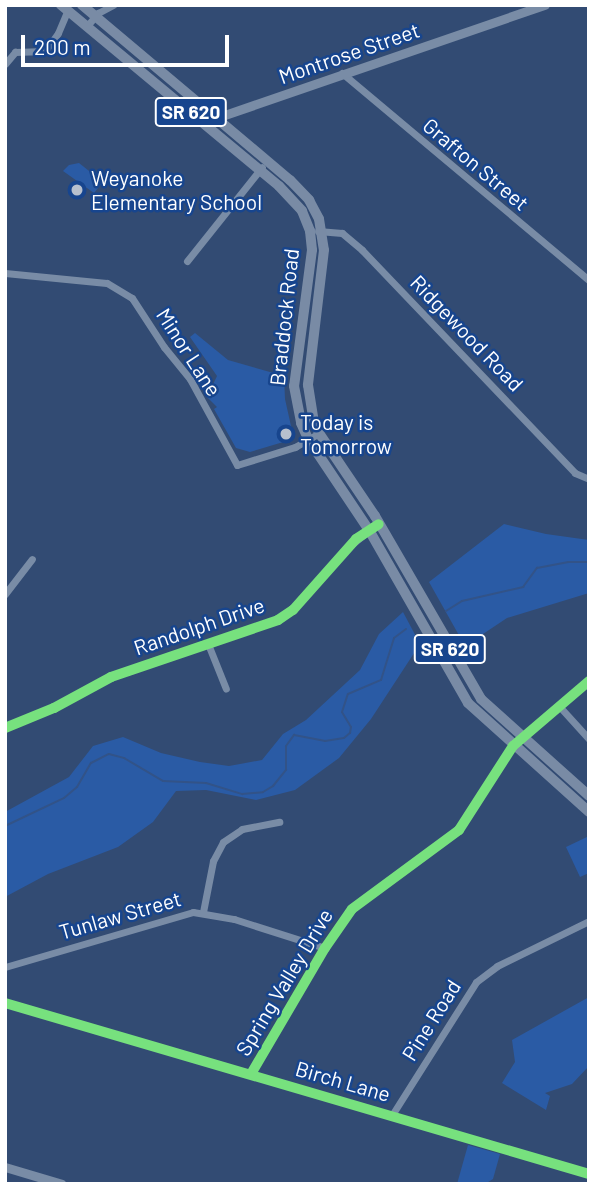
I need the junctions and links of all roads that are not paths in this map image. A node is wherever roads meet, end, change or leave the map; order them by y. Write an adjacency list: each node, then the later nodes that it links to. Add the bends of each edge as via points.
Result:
1 (82, 5): 5 (main road, Braddock Road / SR 620)
2 (113, 5): 5 (street)
3 (545, 5): 8 (street, Montrose Street)
4 (65, 8): 6 (main road, Braddock Road / SR 620); 7 (street, via 58,33 45,51 15,52)
5 (96, 16): 6 (street); 9 (main road, Braddock Road / SR 620)
6 (87, 26): 10 (main road, Braddock Road / SR 620)
7 (5, 64)
8 (342, 73): 9 (street, Montrose Street); 16 (street, Grafton Street)
9 (216, 118): 10 (street, Montrose Street); 11 (main road, Braddock Road / SR 620)
10 (204, 123): 12 (main road, Braddock Road / SR 620)
11 (267, 161): 12 (street); 13 (main road, Braddock Road / SR 620, via 304,195)
12 (259, 171): 13 (main road, Braddock Road / SR 620, via 296,203); 14 (street)
13 (316, 231): 17 (main road, Braddock Road / SR 620, via 323,263 308,385); 18 (main road, Braddock Road / SR 620, via 295,386); 19 (street, Ridgewood Road, via 342,233 362,250 575,473)
14 (187, 261)
15 (5, 273): 18 (street, Minor Lane, via 107,283 137,304 190,379 237,465)
16 (589, 281)
17 (319, 433): 18 (street, Minor Lane); 20 (main road, Braddock Road / SR 620)
18 (308, 439): 20 (main road, Braddock Road / SR 620)
19 (589, 480)
20 (374, 527): 23 (street, Randolph Drive, via 346,549 284,616); 29 (main road, Braddock Road / SR 620, via 470,685)
21 (32, 559): 22 (street)
22 (5, 594)
23 (208, 644): 25 (street); 27 (street, Randolph Drive, via 111,677 54,708)
24 (589, 681): 26 (street, Spring Valley Drive)
25 (226, 689)
26 (559, 706): 28 (street); 29 (street, Spring Valley Drive)
27 (5, 727)
28 (589, 739)
29 (517, 742): 30 (main road, Braddock Road / SR 620); 31 (main road, Braddock Road / SR 620); 35 (street, Spring Valley Drive, via 459,830 364,898)
30 (589, 796)
31 (589, 812)
32 (279, 822): 33 (street, via 242,829 223,842 213,861)
33 (203, 912): 35 (street, Tunlaw Street); 36 (street, Tunlaw Street, via 174,915)
34 (589, 921): 40 (street, Pine Road, via 497,966 475,982)
35 (325, 948): 39 (street, Spring Valley Drive)
36 (6, 967)
37 (5, 998): 38 (street)
38 (9, 1004): 39 (street, Birch Lane)
39 (251, 1074): 40 (street, Birch Lane)
40 (392, 1115): 42 (street, Birch Lane)
41 (5, 1167): 43 (street)
42 (589, 1174)
43 (62, 1184)

